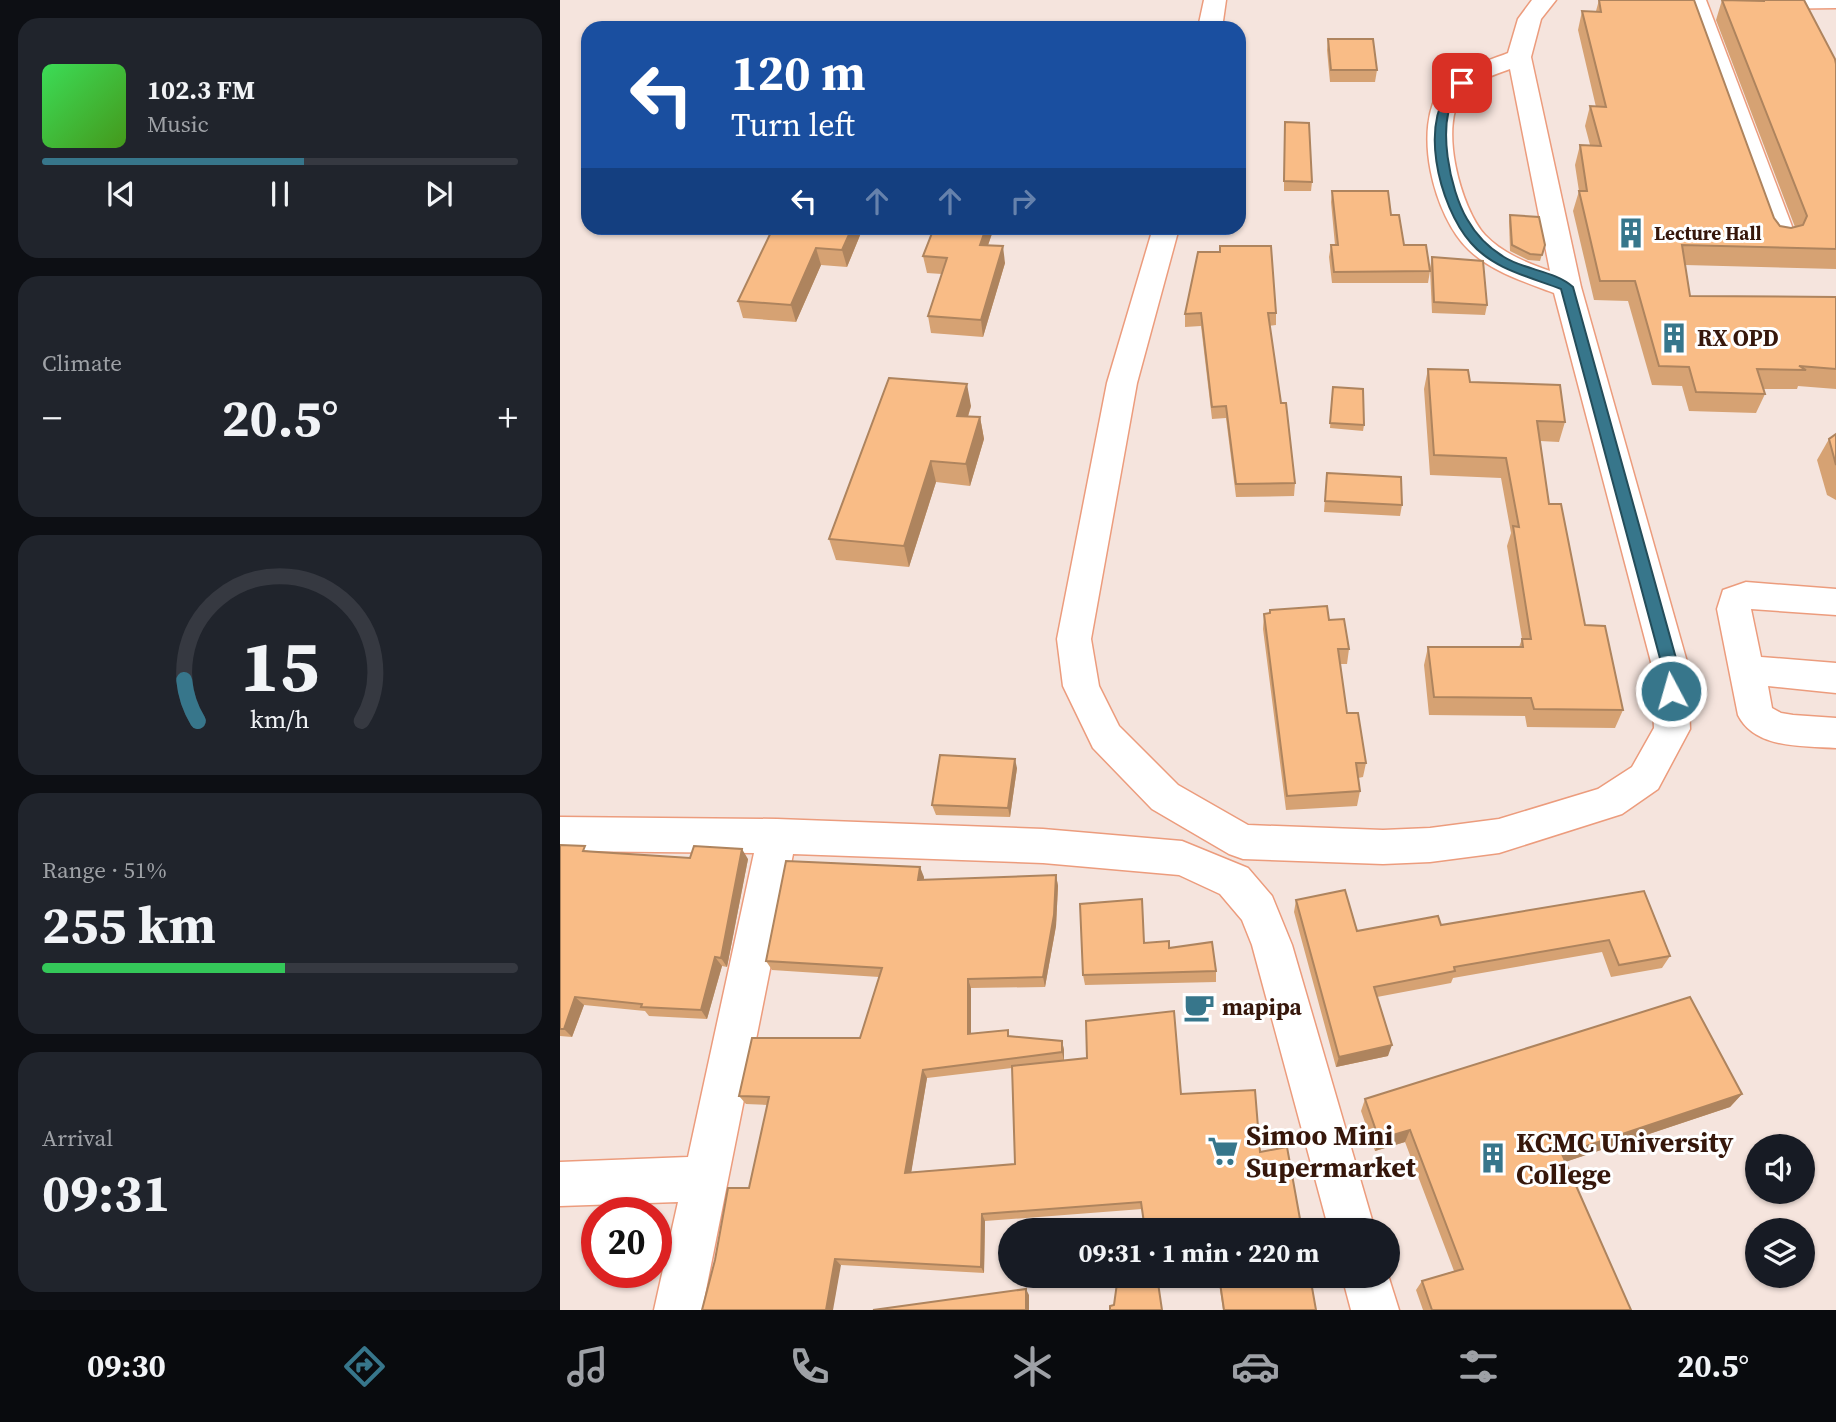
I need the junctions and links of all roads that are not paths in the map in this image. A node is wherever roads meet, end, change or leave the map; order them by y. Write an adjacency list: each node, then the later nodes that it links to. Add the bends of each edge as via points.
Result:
1 (1215, 0): 7 (street)
2 (1545, 0): 9 (street, via 1525,25)
3 (1695, 0): 11 (street)
4 (1738, 1): 6 (street)
5 (1836, 1): 6 (street)
6 (1803, 3): 8 (street)
7 (1211, 21)
8 (1814, 25)
9 (1519, 57): 12 (street); 12 (street, via 1486,70 1451,92 1439,139 1446,176 1459,217 1475,241 1501,261)
10 (1164, 235): 12 (street, via 1122,383 1074,639 1081,686 1106,737 1165,797 1243,842 1382,847 1499,835 1609,802 1645,778 1672,729 1669,662)
11 (1782, 237)
12 (1567, 287)
13 (1836, 602): 14 (street, via 1746,595 1735,599)
14 (1746, 670): 15 (street); 16 (street, via 1761,722)
15 (1836, 678)
16 (1836, 733)
17 (560, 834): 18 (street)
18 (777, 835): 19 (street); 21 (street, via 1043,846 1182,858 1234,881 1258,909 1272,944)
19 (704, 1179): 20 (street); 23 (street)
20 (560, 1184)
21 (1349, 1218)
22 (1369, 1288): 24 (street)
23 (678, 1310)
24 (1375, 1310)

